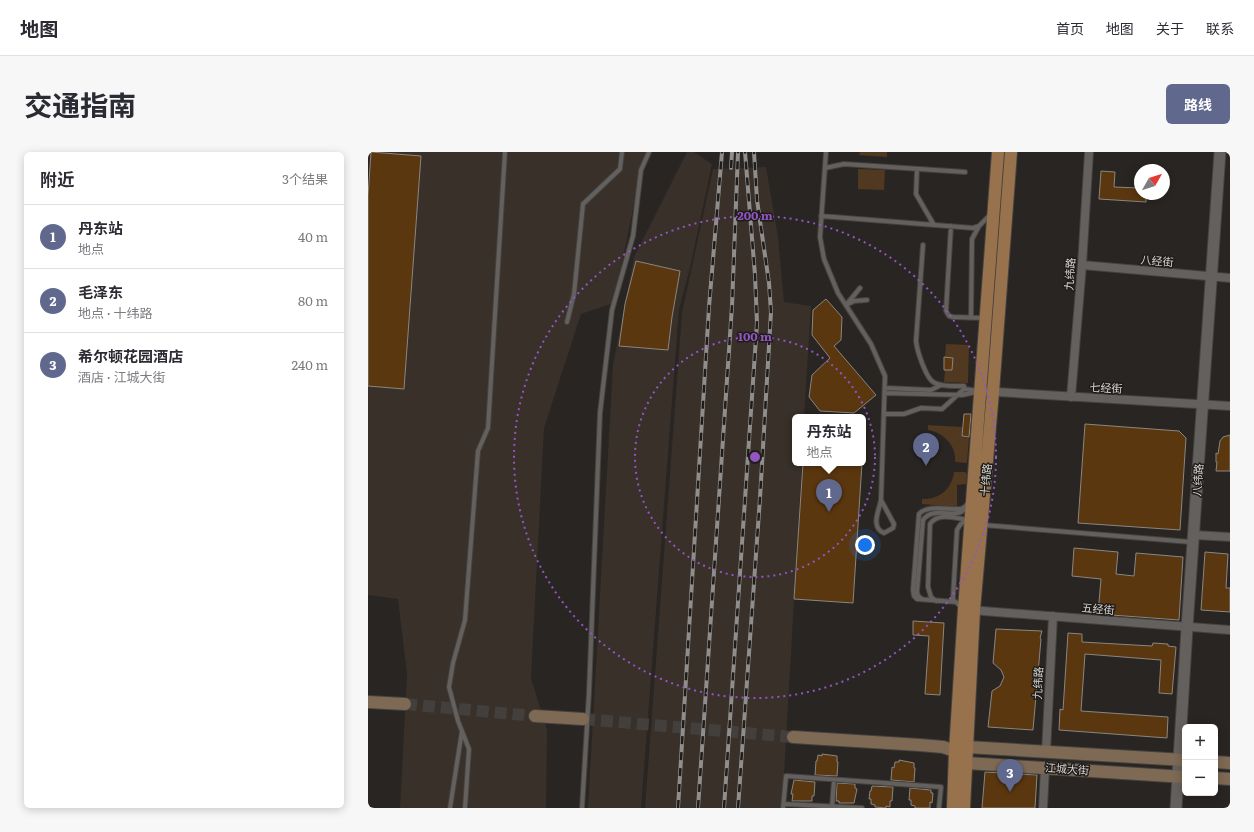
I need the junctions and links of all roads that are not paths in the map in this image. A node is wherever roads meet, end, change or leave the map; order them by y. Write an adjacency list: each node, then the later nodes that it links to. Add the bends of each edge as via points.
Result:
1 (505, 152): 55 (lane, via 488,428 478,451 465,620 453,663 450,687)
2 (622, 152): 26 (lane, via 620,169 583,204 574,294)
3 (649, 152): 73 (lane, via 641,170 633,236 612,310 600,412)
4 (826, 152): 9 (lane)
5 (998, 152): 12 (main road, 十纬路)
6 (1012, 152): 31 (main road, 十纬路)
7 (1088, 152): 18 (street, 九纬路)
8 (1220, 152): 19 (street, 八纬路)
9 (825, 168): 10 (lane, via 844,164); 13 (lane)
10 (917, 169): 11 (lane); 14 (lane, via 916,194)
11 (965, 172)
12 (993, 211): 16 (lane); 25 (main road, 十纬路)
13 (822, 216): 14 (lane); 23 (lane, via 820,237 824,259 834,285)
14 (934, 225): 15 (lane)
15 (951, 226): 16 (lane); 24 (lane, via 945,309 951,317)
16 (979, 226): 24 (lane, via 972,239)
17 (923, 244): 27 (lane, via 917,347 929,379)
18 (1082, 266): 19 (street, 八经街); 34 (street, 九纬路)
19 (1211, 277): 20 (street, 八经街); 35 (street, 八纬路)
20 (1230, 278)
21 (860, 288): 23 (lane)
22 (868, 300): 23 (lane)
23 (846, 305): 28 (lane, via 868,338 883,369)
24 (971, 318): 25 (lane)
25 (986, 318): 30 (main road, 十纬路)
26 (567, 322)
27 (942, 385): 28 (lane, via 930,390); 29 (lane)
28 (886, 388): 32 (lane)
29 (964, 388): 30 (lane); 33 (lane)
30 (980, 391): 31 (street, 七经街); 33 (lane); 38 (main road, 十纬路)
31 (993, 392): 34 (street, 七经街); 41 (main road, 十纬路)
32 (885, 393): 33 (lane); 37 (lane)
33 (957, 395): 37 (lane, via 942,409 921,408 904,414)
34 (1071, 397): 35 (street, 七经街)
35 (1203, 404): 36 (street, 七经街); 43 (street, 八纬路)
36 (1230, 406)
37 (884, 414): 39 (lane)
38 (973, 491): 40 (lane); 41 (main road, 十纬路)
39 (881, 500): 39 (lane, via 876,522 879,530 884,533 893,528 894,524)
40 (966, 505): 44 (lane, via 960,513 934,513 926,516 922,522 917,592 920,598); 44 (lane, via 959,510 929,509 922,511 918,516 913,592 916,598)
41 (973, 522): 43 (lane); 45 (lane, via 942,516 930,524 928,587); 46 (main road, 十纬路); 46 (lane, via 960,525 957,530 953,598)
42 (1230, 537): 43 (street)
43 (1194, 538): 48 (street, 八纬路)
44 (926, 600): 45 (lane)
45 (936, 601): 46 (lane)
46 (964, 607): 47 (street, 五经街); 57 (main road, 十纬路); 58 (main road, 十纬路)
47 (1053, 616): 48 (street, 五经街); 59 (street, 九纬路)
48 (1187, 628): 49 (street, 五经街); 54 (street, 八纬路)
49 (1230, 630)
50 (368, 702): 51 (main road)
51 (405, 704)
52 (536, 716): 53 (main road)
53 (583, 719)
54 (1183, 724)
55 (462, 730): 71 (lane); 72 (lane, via 469,749)
56 (793, 737): 58 (main road, via 920,744)
57 (968, 746): 58 (main road, 江城大街); 59 (main road, 江城大街); 61 (main road, 十纬路)
58 (955, 751): 61 (main road); 76 (main road, 十纬路)
59 (1046, 752): 60 (main road, 江城大街)
60 (1182, 760): 65 (street, 八纬路)
61 (966, 762): 64 (main road, 江城大街); 77 (main road, 十纬路)
62 (1218, 762): 63 (main road)
63 (1230, 763)
64 (1045, 768): 65 (main road, 江城大街); 78 (street)
65 (1181, 776): 79 (street, 八纬路)
66 (1218, 778): 67 (main road)
67 (1230, 779)
68 (834, 780): 69 (lane, via 786,776); 70 (lane); 75 (lane, via 941,787)
69 (784, 806): 70 (lane)
70 (832, 807): 74 (lane)
71 (450, 808)
72 (465, 808)
73 (582, 808)
74 (862, 808)
75 (939, 808)
76 (953, 808)
77 (964, 808)
78 (1043, 808)
79 (1176, 808)

